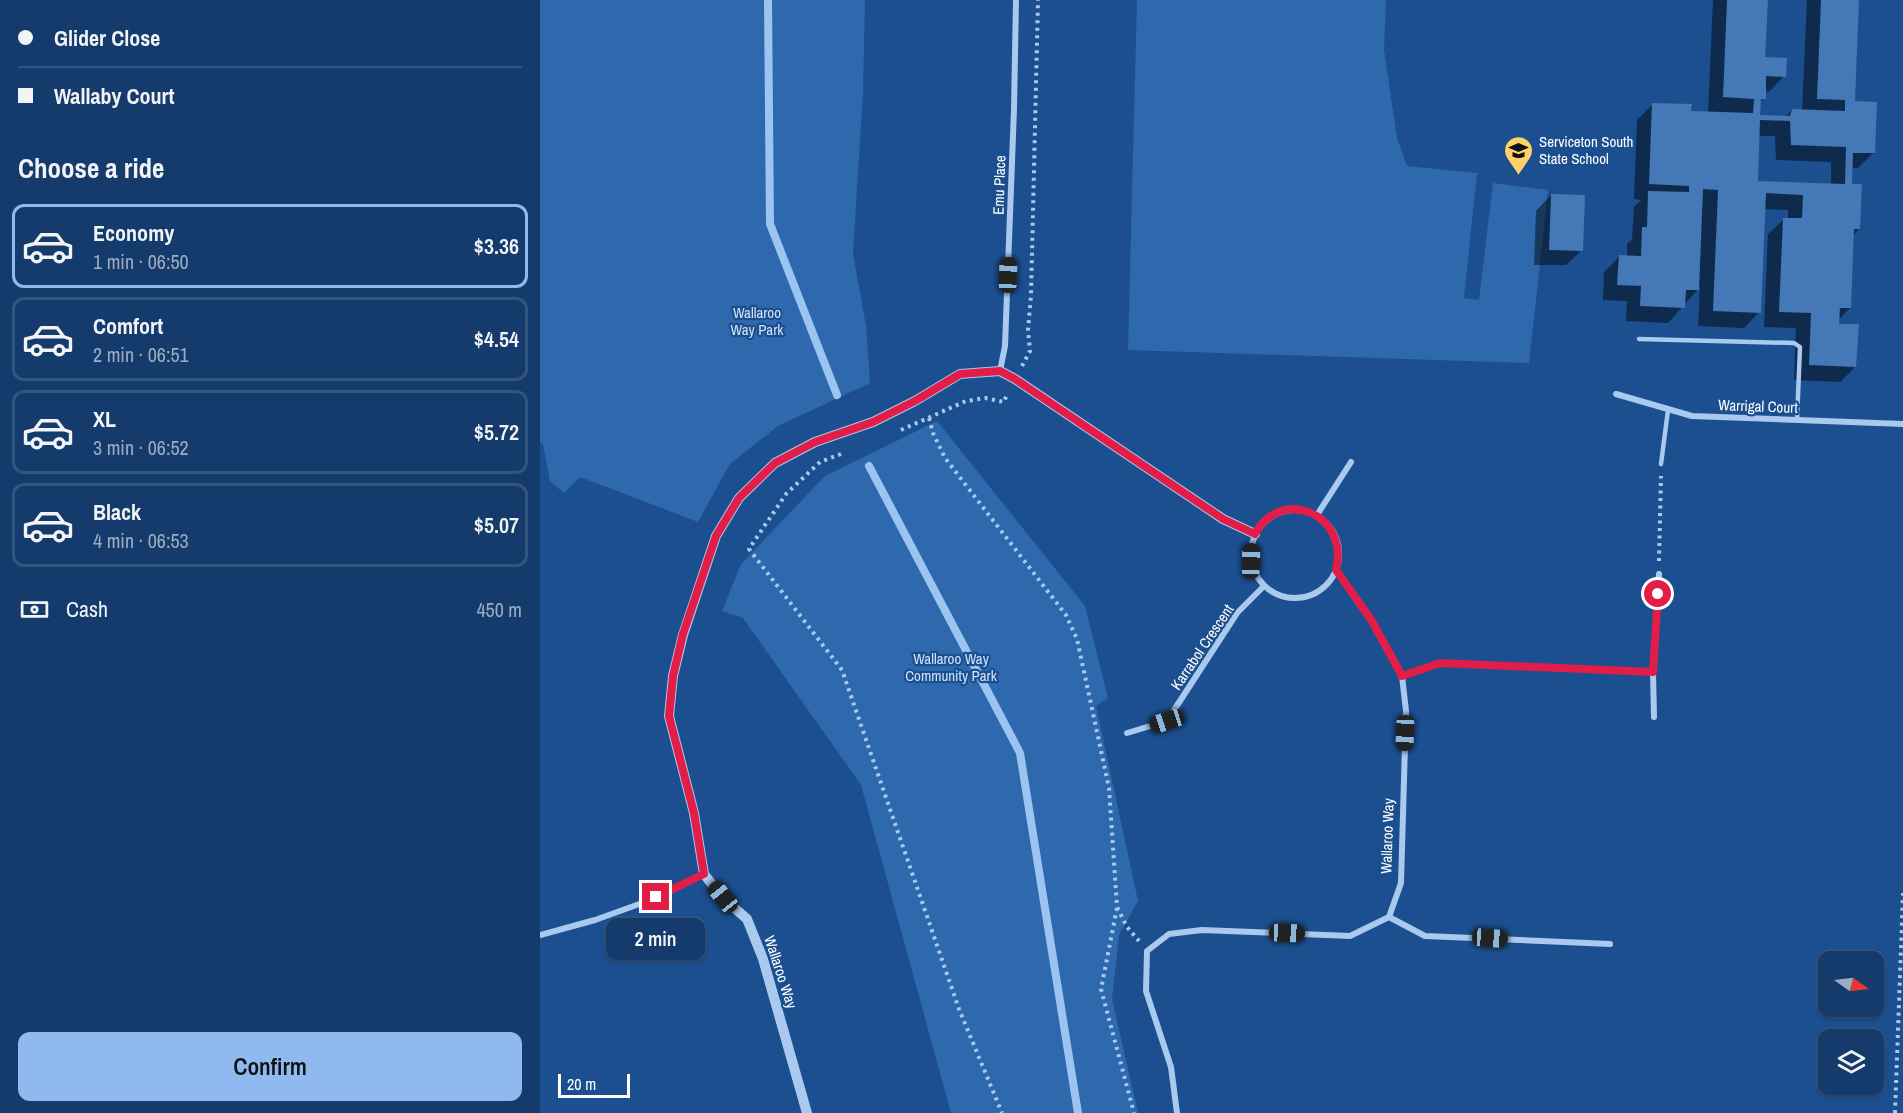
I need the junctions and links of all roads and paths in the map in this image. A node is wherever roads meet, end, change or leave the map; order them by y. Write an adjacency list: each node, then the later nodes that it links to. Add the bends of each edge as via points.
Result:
1 (1016, 0): 4 (street, Emu Place, via 1005,346)
2 (1038, 0): 5 (path, via 1030,351)
3 (1639, 339): 10 (lane, via 1794,343 1800,347)
4 (1000, 371): 5 (street); 7 (street, via 960,374)
5 (1015, 379): 9 (path, via 1004,402 985,398 966,401); 17 (street, via 1223,519)
6 (1616, 394): 8 (street, Warrigal Court)
7 (915, 401): 9 (path); 25 (street, via 873,422 815,442 775,463 739,498 716,536 683,634 669,716 694,813)
8 (1668, 410): 10 (street, Warrigal Court, via 1692,416); 15 (lane)
9 (929, 418): 12 (path); 27 (path, via 945,458 1066,615 1077,639 1109,788)
10 (1797, 420): 11 (street, Warrigal Court)
11 (1903, 424)
12 (896, 432)
13 (842, 453): 33 (path, via 820,462 786,494 749,549 842,670 958,1009)
14 (1351, 462): 16 (street)
15 (1661, 464): 19 (path)
16 (1317, 515): 17 (street, via 1300,509 1284,510 1269,518); 18 (street, via 1329,525 1338,542)
17 (1255, 534): 20 (street, via 1251,561)
18 (1336, 570): 20 (street, via 1322,589 1303,598 1288,598); 22 (street, Wallaroo Way, via 1372,621)
19 (1659, 574): 21 (street)
20 (1264, 586): 24 (street, Karrabol Crescent, via 1237,613 1167,721)
21 (1653, 672): 22 (street, via 1440,663); 23 (street)
22 (1402, 676): 28 (street, Wallaroo Way, via 1406,711 1401,883)
23 (1654, 717)
24 (1127, 733)
25 (704, 874): 29 (street, via 595,920); 32 (street, Wallaroo Way, via 747,920 763,958)
26 (1903, 893): 36 (path)
27 (1117, 908): 31 (path); 34 (path, via 1101,989)
28 (1389, 917): 30 (street, via 1425,936); 31 (street, via 1350,936 1202,930 1169,934)
29 (540, 935)
30 (1610, 944)
31 (1147, 951): 35 (street, via 1146,992 1171,1067)
32 (807, 1113)
33 (1002, 1113)
34 (1134, 1113)
35 (1177, 1113)
36 (1895, 1113)

